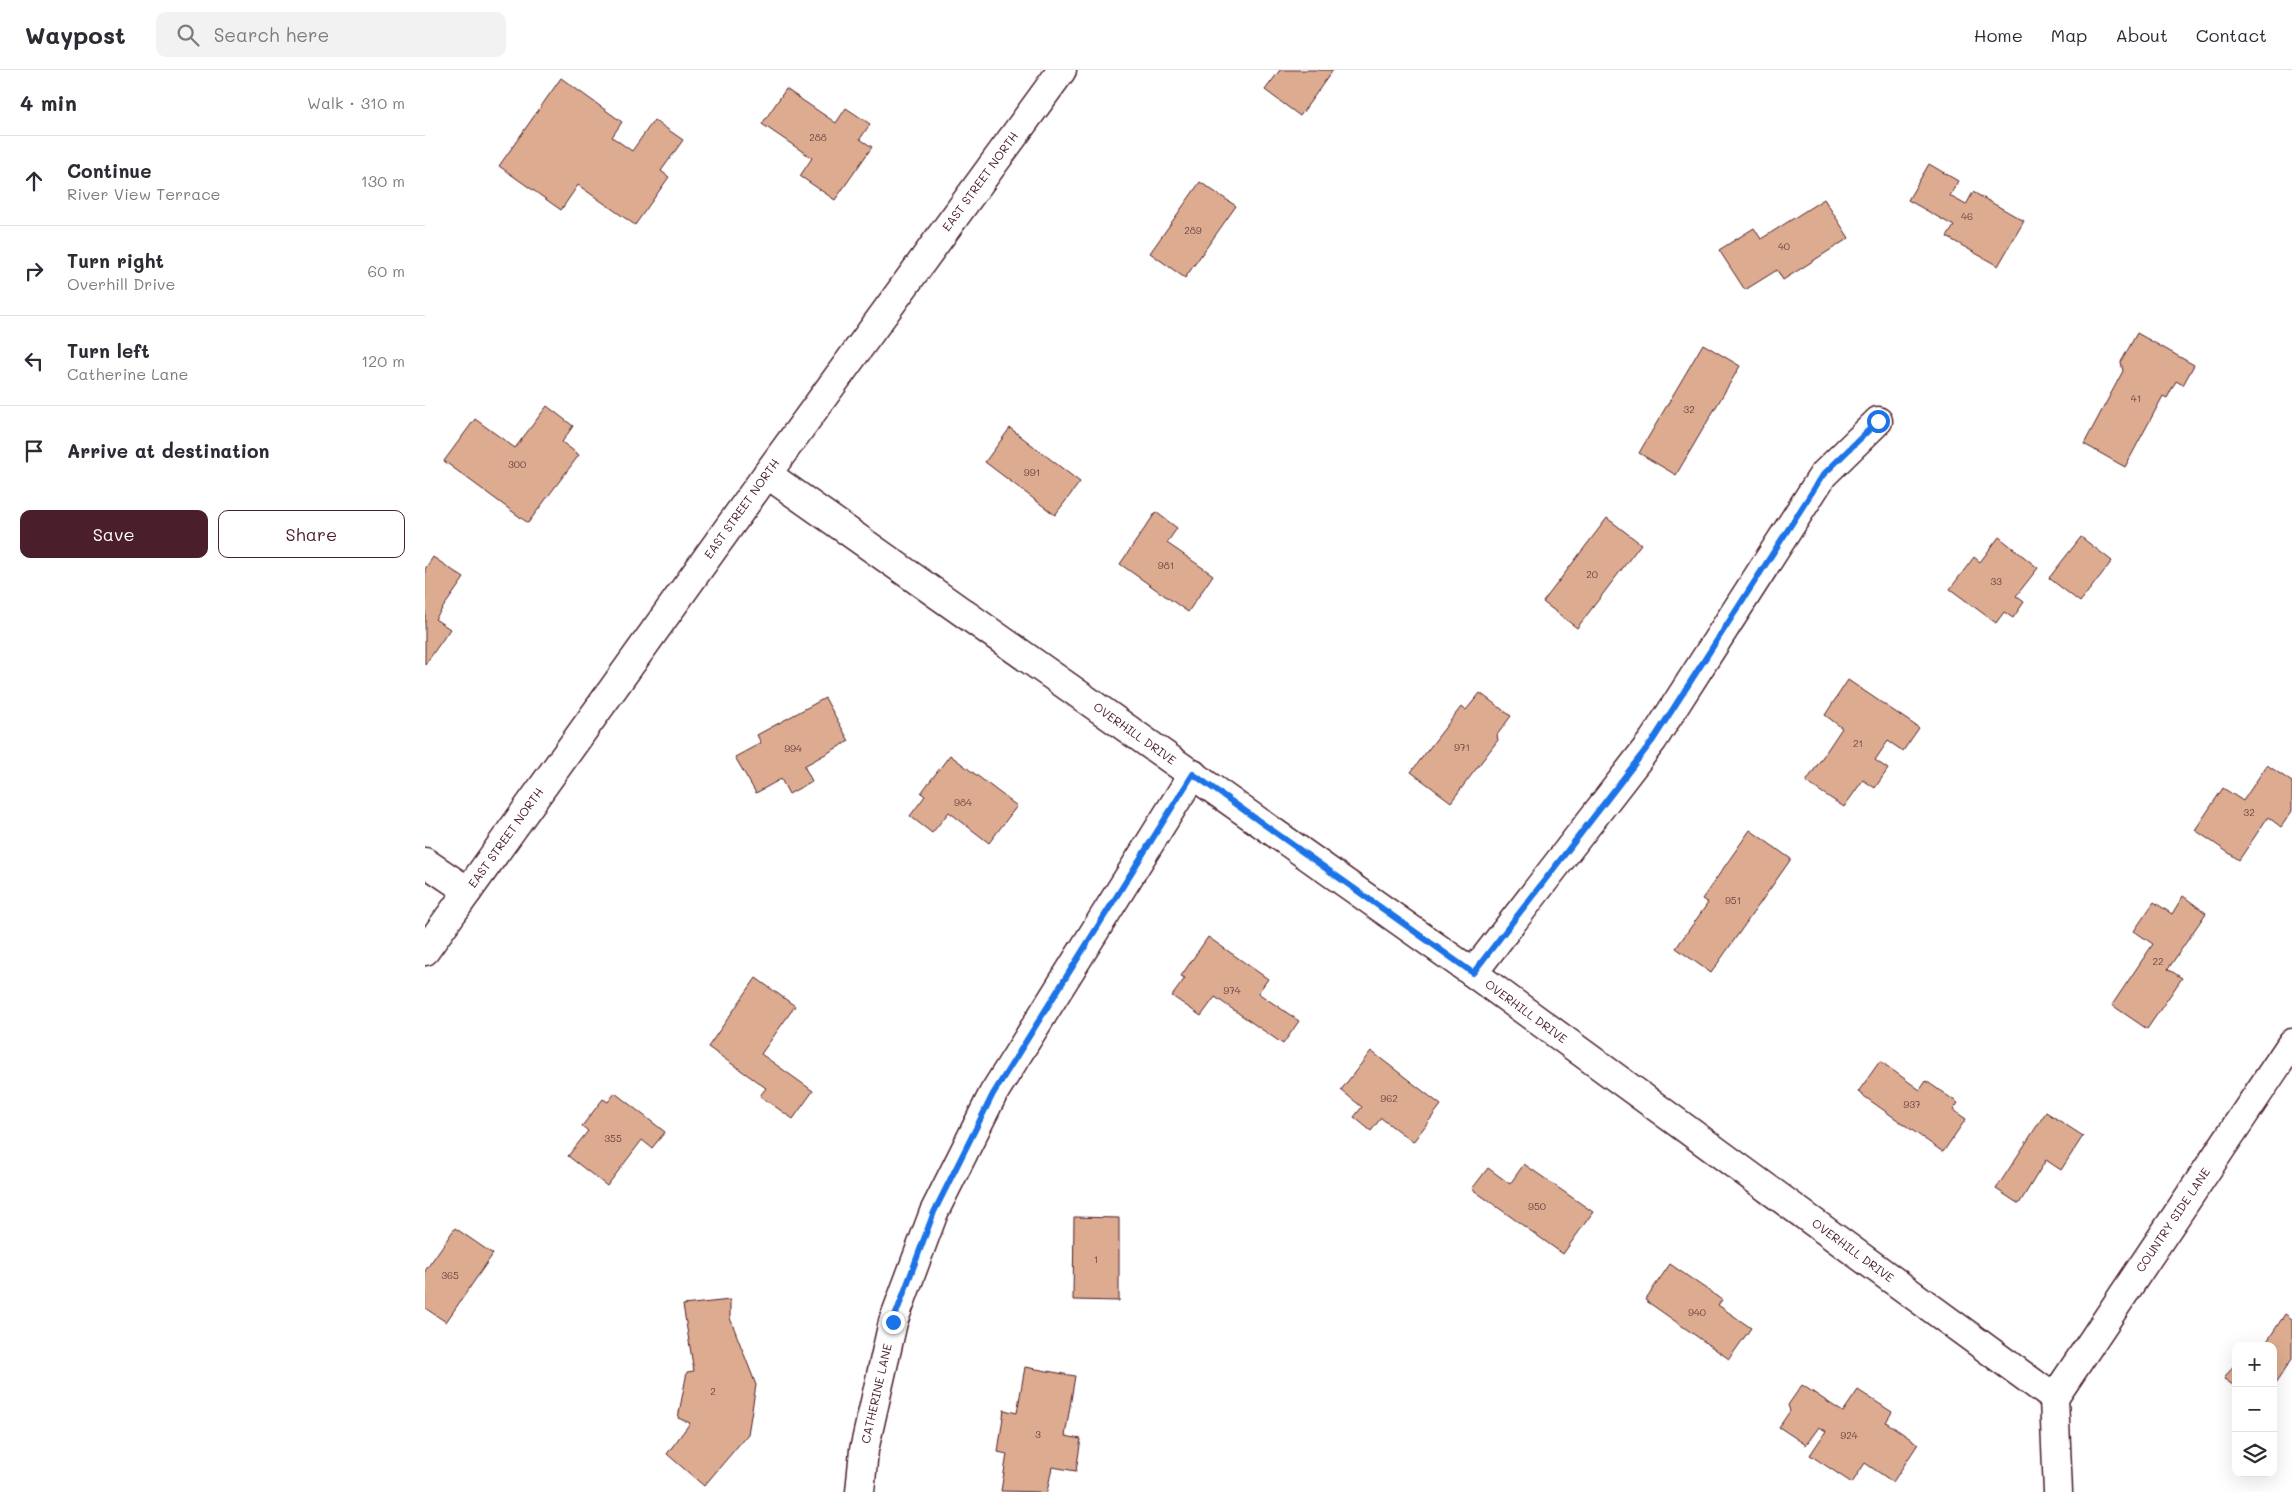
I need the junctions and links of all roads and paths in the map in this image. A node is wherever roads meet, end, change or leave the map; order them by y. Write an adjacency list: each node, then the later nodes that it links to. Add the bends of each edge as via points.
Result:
1 (1062, 70): 3 (street, EAST STREET NORTH)
2 (1878, 421): 8 (street, via 1823,475 1653,740)
3 (767, 474): 4 (street, OVERHILL DRIVE); 6 (street, EAST STREET NORTH)
4 (1193, 774): 8 (street, OVERHILL DRIVE); 11 (street, CATHERINE LANE, via 993,1094 934,1212 893,1322 864,1450)
5 (425, 862): 6 (street)
6 (468, 891): 7 (street, EAST STREET NORTH)
7 (425, 951)
8 (1473, 973): 10 (street, OVERHILL DRIVE)
9 (2292, 1043): 10 (street, COUNTRY SIDE LANE)
10 (2054, 1398): 12 (street)
11 (860, 1492)
12 (2058, 1492)

